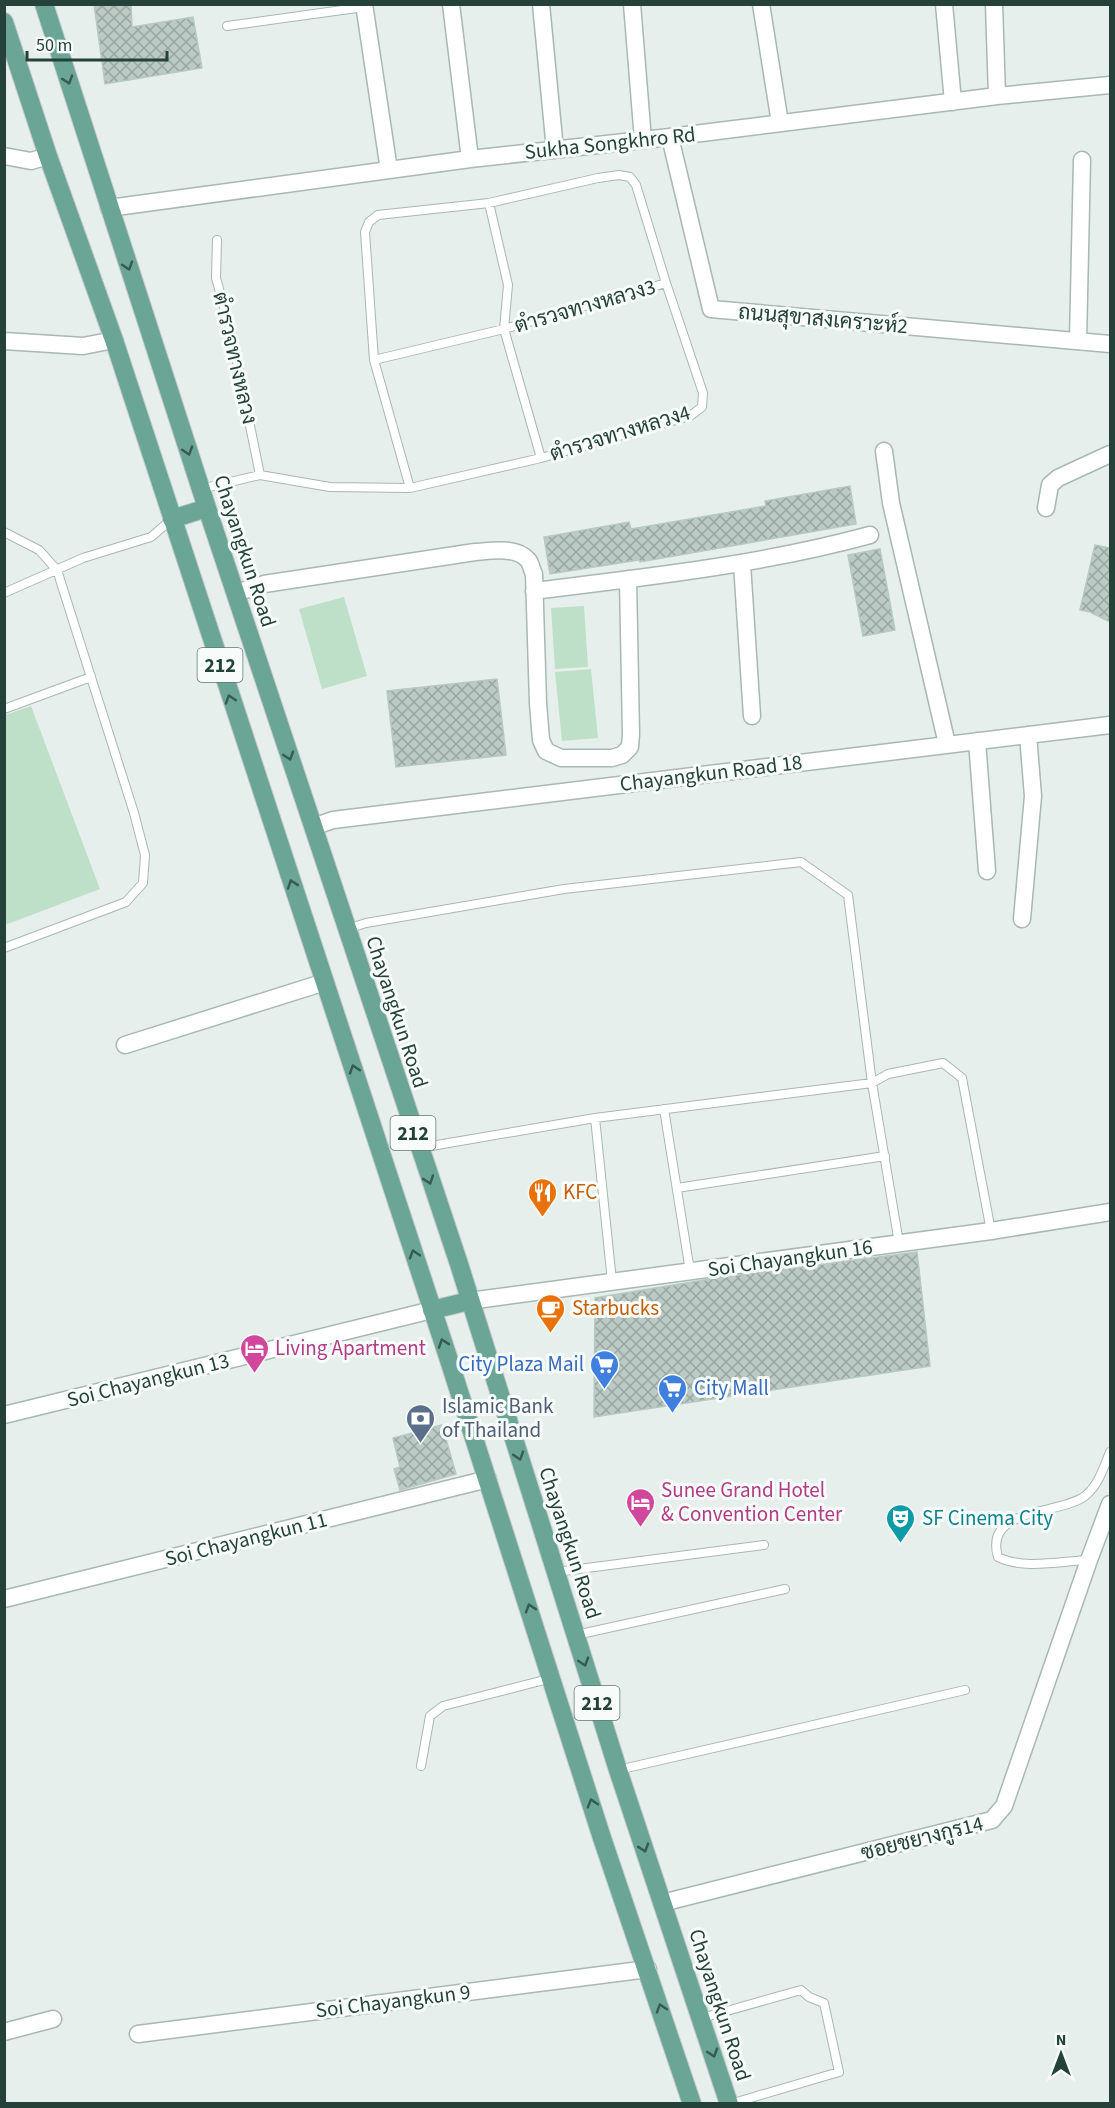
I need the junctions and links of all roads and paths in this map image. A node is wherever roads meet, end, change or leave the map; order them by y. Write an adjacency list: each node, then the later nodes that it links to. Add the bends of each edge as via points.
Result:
1 (44, 4): 24 (main road, Chayangkun Road / 212, one-way to 24)
2 (451, 4): 20 (street)
3 (541, 4): 17 (street)
4 (632, 4): 16 (street)
5 (761, 4): 14 (street)
6 (944, 4): 13 (street)
7 (994, 4): 12 (street)
8 (364, 6): 10 (lane); 22 (street)
9 (4, 22): 19 (main road, 212)
10 (227, 26)
11 (1110, 85): 12 (street, Sukha Songkhro Rd)
12 (997, 96): 13 (street, Sukha Songkhro Rd)
13 (953, 102): 14 (street, Sukha Songkhro Rd)
14 (780, 123): 15 (street, Sukha Songkhro Rd)
15 (670, 137): 16 (street, Sukha Songkhro Rd); 30 (street, ถนนสุขาสงเคราะห์2, via 711,309)
16 (643, 140): 17 (street, Sukha Songkhro Rd)
17 (555, 150): 20 (street, Sukha Songkhro Rd)
18 (4, 156): 19 (street, via 31,161)
19 (48, 156): 28 (main road, 212)
20 (470, 159): 22 (street, Sukha Songkhro Rd)
21 (1082, 160): 30 (street)
22 (389, 170): 24 (street, Sukha Songkhro Rd)
23 (489, 203): 26 (lane, via 598,177 630,177 636,185); 27 (lane, via 508,285); 32 (lane, via 378,215 369,222 365,232)
24 (109, 208): 38 (main road, Chayangkun Road / 212, one-way to 38)
25 (217, 240): 36 (lane, ตำรวจทางหลวง, via 216,278 234,343)
26 (666, 283): 27 (lane, ตำรวจทางหลวง3); 35 (lane, ตำรวจทางหลวง4, via 703,393 702,407 690,417)
27 (504, 329): 32 (lane); 35 (lane, ตำรวจทางหลวง4)
28 (114, 340): 29 (street, via 82,346); 41 (main road, 212)
29 (4, 341)
30 (1078, 341): 31 (street, ถนนสุขาสงเคราะห์2)
31 (1110, 344)
32 (374, 360): 37 (lane)
33 (884, 451): 56 (street, via 891,503)
34 (1110, 454): 40 (street, via 1058,478 1050,485)
35 (541, 458): 37 (lane)
36 (260, 475): 37 (lane, via 330,487); 38 (lane)
37 (410, 488)
38 (201, 489): 39 (main road, Chayangkun Road / 212)
39 (207, 508): 41 (main road); 48 (main road, Chayangkun Road / 212)
40 (1046, 508)
41 (172, 519): 45 (lane, via 151,537); 62 (main road, 212, one-way to 41)
42 (4, 532): 45 (lane, via 39,549)
43 (870, 535): 44 (street)
44 (742, 564): 46 (street); 52 (street)
45 (57, 570): 49 (lane); 50 (lane)
46 (628, 579): 47 (street); 47 (street, via 630,747 612,758 561,758 546,751 541,740)
47 (534, 591): 48 (street, via 534,574 528,560 501,549 264,584)
48 (236, 592): 57 (main road, Chayangkun Road / 212, one-way to 57)
49 (4, 593)
50 (91, 677): 51 (lane); 61 (lane, via 145,855 143,883 126,902)
51 (4, 709)
52 (752, 716)
53 (1110, 725): 54 (street, Chayangkun Road 18)
54 (1028, 735): 55 (street, Chayangkun Road 18); 59 (street, via 1033,796)
55 (977, 741): 56 (street, Chayangkun Road 18); 58 (street)
56 (947, 744): 57 (street, Chayangkun Road 18, via 333,820)
57 (313, 828): 60 (main road, Chayangkun Road / 212)
58 (987, 871)
59 (1023, 919)
60 (346, 929): 64 (lane, via 564,889 801,862 848,895); 67 (main road, Chayangkun Road / 212)
61 (4, 948)
62 (325, 982): 63 (street); 76 (main road, 212, one-way to 62)
63 (125, 1045)
64 (872, 1083): 65 (lane); 68 (lane); 71 (lane, via 888,1074 943,1063 962,1078)
65 (664, 1108): 66 (lane); 69 (lane)
66 (596, 1118): 67 (lane); 74 (lane)
67 (419, 1149): 75 (main road, Chayangkun Road / 212, one-way to 75)
68 (885, 1156): 69 (lane); 72 (lane)
69 (676, 1188): 73 (lane)
70 (1110, 1212): 71 (street, Soi Chayangkun 16)
71 (991, 1231): 72 (street, Soi Chayangkun 16)
72 (899, 1243): 73 (street, Soi Chayangkun 16)
73 (690, 1271): 74 (street, Soi Chayangkun 16)
74 (612, 1281): 75 (street, Soi Chayangkun 16)
75 (469, 1300): 76 (main road); 83 (main road, Chayangkun Road / 212, one-way to 83)
76 (432, 1310): 77 (street, Soi Chayangkun 13); 79 (main road, 212, one-way to 76)
77 (4, 1415)
78 (1110, 1452): 82 (lane, via 1088,1494 1066,1505 1011,1520 996,1540 998,1557 1007,1561)
79 (488, 1479): 85 (street, Soi Chayangkun 11); 87 (main road, 212, one-way to 79)
80 (1110, 1504): 82 (street, ซอยชยางกูร14)
81 (764, 1545): 83 (lane)
82 (1089, 1560): 91 (street, ซอยชยางกูร14, via 1004,1806 992,1820)
83 (555, 1572): 86 (main road, Chayangkun Road / 212)
84 (785, 1589): 86 (lane)
85 (4, 1599)
86 (575, 1635): 90 (main road, Chayangkun Road / 212, one-way to 90)
87 (552, 1678): 89 (lane, via 443,1706 430,1716); 92 (main road, 212, one-way to 87)
88 (965, 1690): 90 (lane)
89 (421, 1766)
90 (618, 1770): 91 (main road, Chayangkun Road / 212, one-way to 91)
91 (662, 1903): 93 (main road, Chayangkun Road / 212)
92 (648, 1969): 96 (street, Soi Chayangkun 9); 97 (main road, 212, one-way to 92)
93 (702, 2018): 98 (main road, Chayangkun Road / 212, one-way to 98); 98 (lane, via 801,1990 824,2003 839,2072)
94 (53, 2019): 95 (street)
95 (4, 2032)
96 (138, 2034)
97 (692, 2103)
98 (730, 2103)

